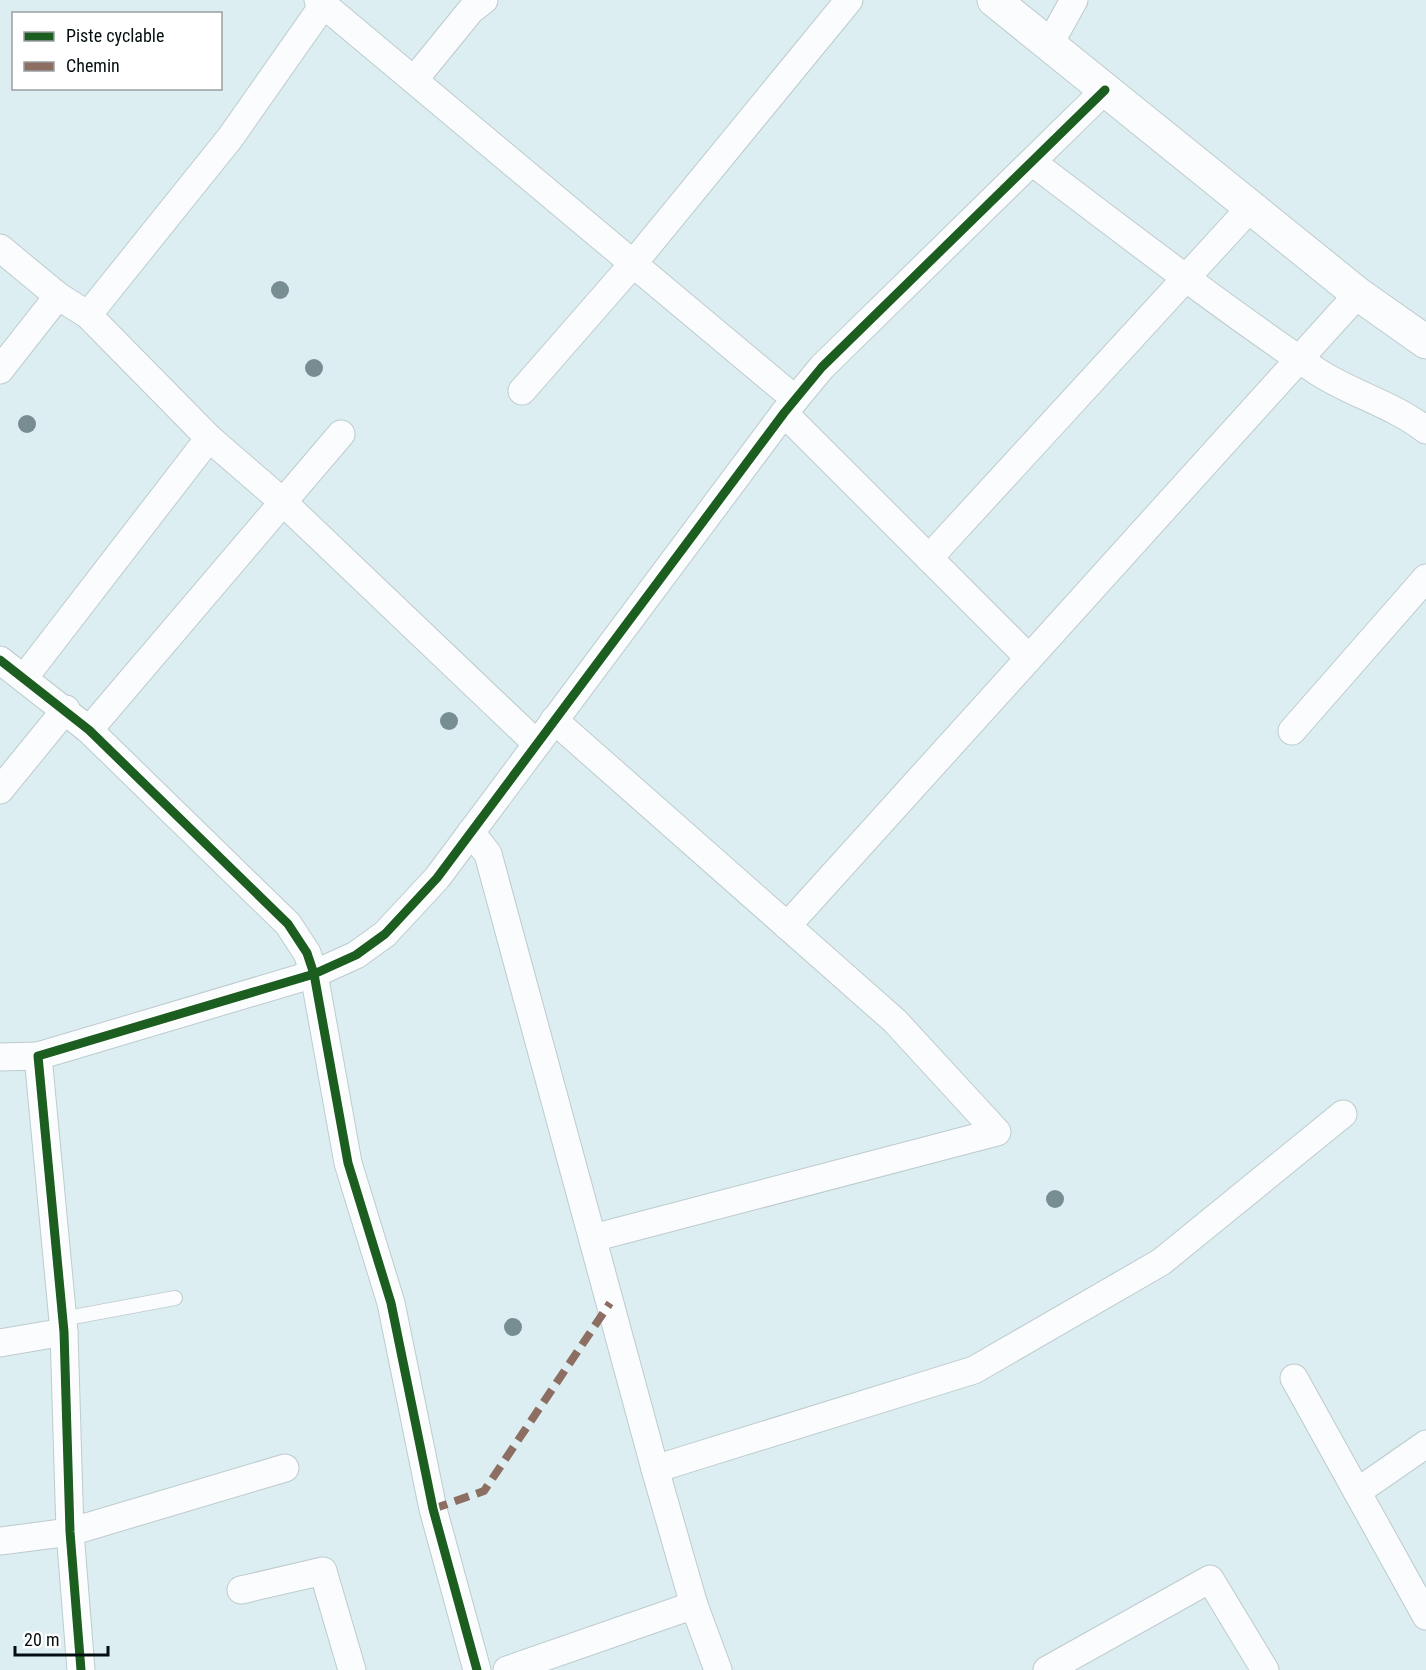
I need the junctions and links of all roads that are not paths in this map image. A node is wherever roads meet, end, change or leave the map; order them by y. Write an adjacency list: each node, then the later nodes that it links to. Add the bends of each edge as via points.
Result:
1 (484, 0): 7 (street, via 471,10)
2 (849, 0): 12 (street)
3 (994, 0): 6 (street)
4 (1074, 0): 6 (street)
5 (321, 2): 7 (street); 16 (street, via 230,138)
6 (1049, 45): 8 (street)
7 (414, 80): 12 (street)
8 (1105, 90): 9 (street); 10 (street)
9 (1032, 162): 13 (street); 21 (street, via 822,367)
10 (1251, 207): 13 (street); 14 (street)
11 (0, 248): 15 (street)
12 (632, 265): 20 (street); 21 (street)
13 (1186, 278): 18 (street); 26 (street)
14 (1358, 294): 17 (street); 18 (street)
15 (58, 296): 16 (street); 19 (street)
16 (88, 315): 24 (street)
17 (1426, 342)
18 (1299, 359): 22 (street, via 1337,384 1414,420); 28 (street)
19 (0, 370)
20 (522, 391)
21 (789, 406): 26 (street); 32 (street)
22 (1426, 430)
23 (340, 434): 25 (street)
24 (209, 438): 25 (street); 30 (street)
25 (283, 502): 33 (street); 35 (street)
26 (929, 558): 28 (street)
27 (1426, 579): 34 (street)
28 (1029, 658): 38 (street)
29 (0, 660): 30 (street)
30 (24, 678): 31 (street)
31 (66, 709): 33 (street); 36 (street)
32 (554, 720): 35 (street); 38 (street)
33 (89, 730): 39 (street, via 288,924 307,953)
34 (1292, 732)
35 (537, 744): 37 (street)
36 (0, 790)
37 (471, 832): 39 (street, via 437,878 385,934 356,955); 43 (street, via 488,854)
38 (787, 926): 43 (street, via 895,1021 997,1132)
39 (314, 974): 41 (street); 59 (street, via 348,1162 393,1311 433,1509)
40 (0, 1056): 41 (street)
41 (38, 1056): 45 (street)
42 (1343, 1114): 50 (street, via 1161,1262 974,1370)
43 (593, 1238): 50 (street)
44 (175, 1298): 45 (lane)
45 (63, 1325): 46 (street); 52 (street)
46 (0, 1342)
47 (1294, 1378): 51 (street)
48 (1426, 1444): 51 (street)
49 (285, 1468): 52 (street)
50 (655, 1470): 55 (street)
51 (1357, 1491): 56 (street)
52 (70, 1532): 53 (street); 57 (street)
53 (0, 1541)
54 (241, 1590): 58 (street, via 323,1571)
55 (694, 1605): 60 (street); 61 (street)
56 (1426, 1616)
57 (81, 1670)
58 (352, 1670)
59 (477, 1670)
60 (507, 1670)
61 (718, 1670)
62 (1047, 1670): 63 (street, via 1210,1579)
63 (1265, 1670)

